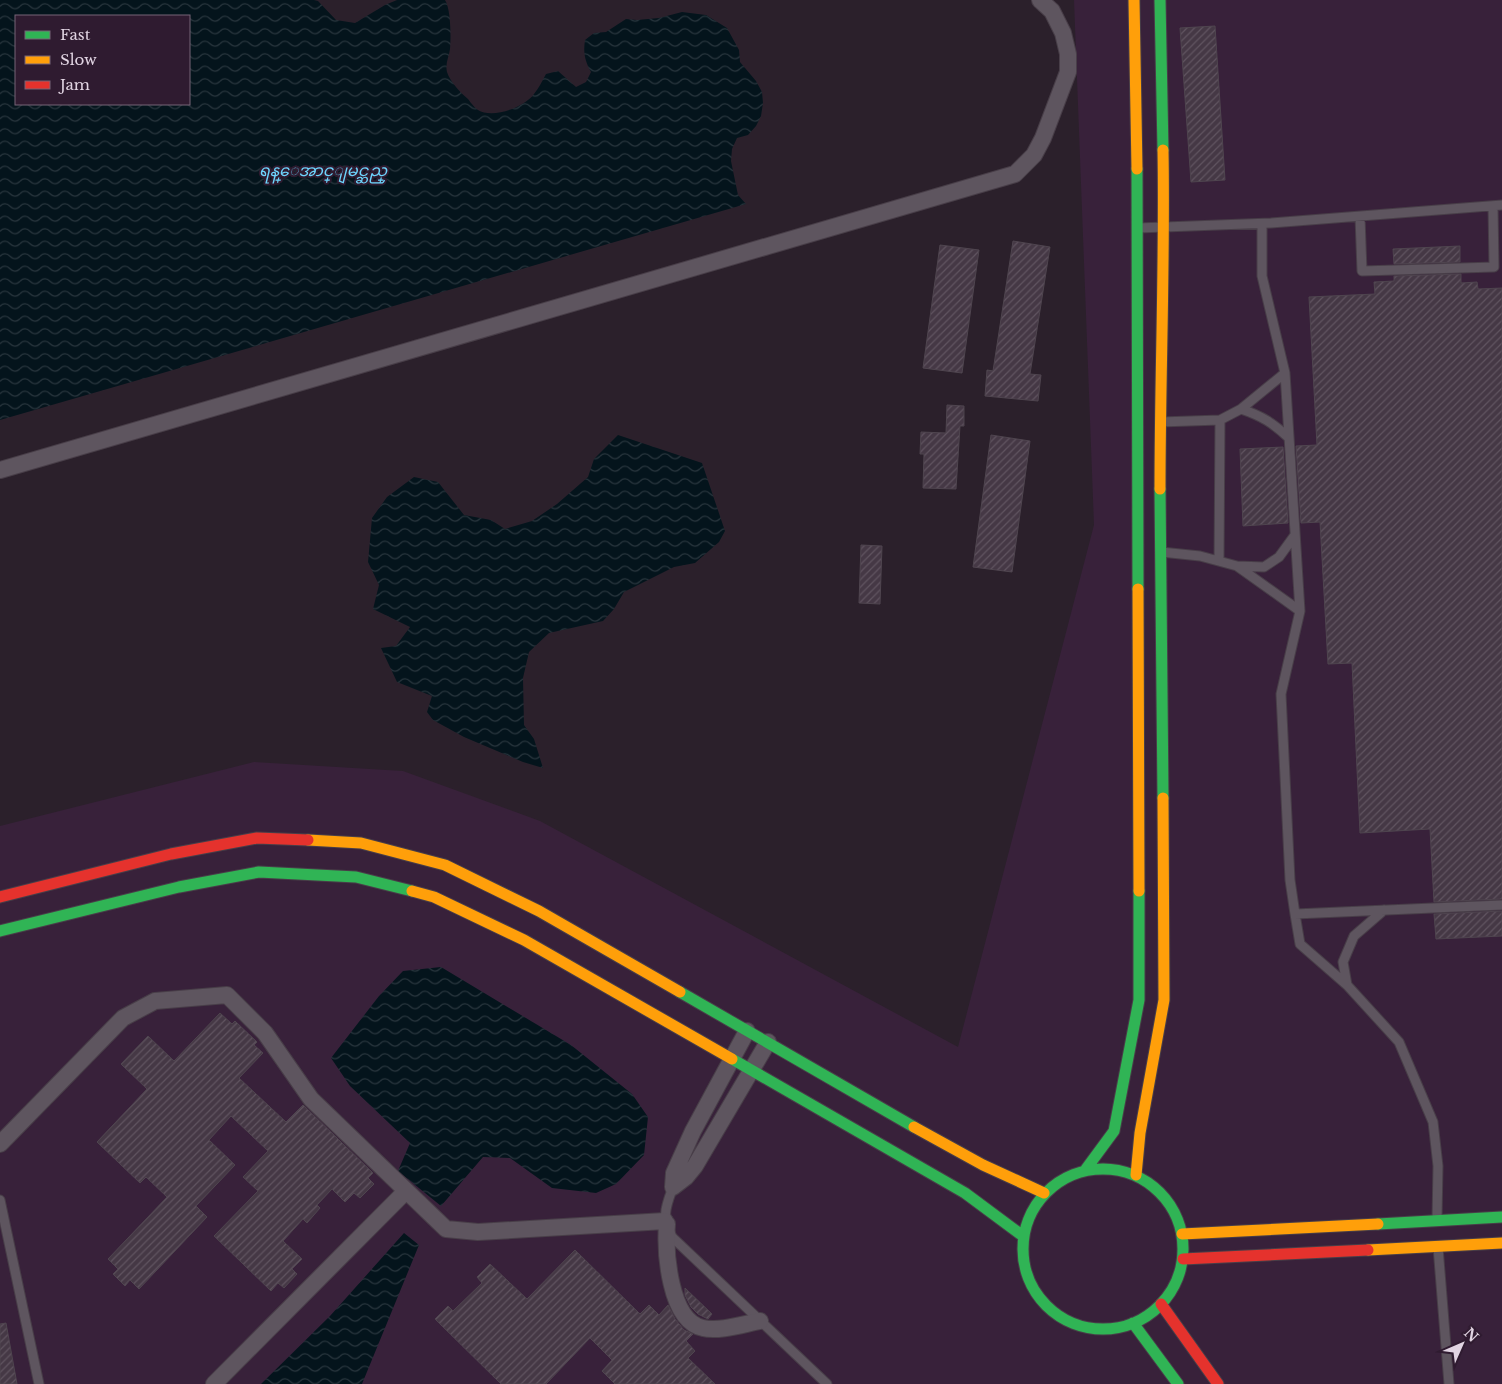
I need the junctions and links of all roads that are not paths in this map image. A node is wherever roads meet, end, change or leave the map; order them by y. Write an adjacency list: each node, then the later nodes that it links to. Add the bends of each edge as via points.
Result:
1 (1040, 0): 14 (street, via 1052,11 1063,33 1068,72 1043,138 1034,155 1015,174)
2 (1134, 0): 8 (street)
3 (1160, 0): 7 (street)
4 (1498, 206): 5 (lane); 5 (lane, via 1494,267 1362,270)
5 (1360, 217): 6 (lane)
6 (1262, 224): 7 (lane); 9 (lane, via 1262,276)
7 (1164, 226): 8 (lane); 12 (street)
8 (1138, 228): 12 (street)
9 (1286, 373): 10 (lane); 13 (lane)
10 (1241, 409): 11 (lane); 13 (lane, via 1274,423)
11 (1220, 420): 12 (lane); 17 (lane)
12 (1149, 423): 16 (street); 16 (street)
13 (1289, 438): 15 (lane)
14 (0, 470)
15 (1296, 535): 18 (lane, via 1279,557 1264,567); 19 (lane)
16 (1150, 553): 17 (lane, via 1200,556); 31 (street, via 1140,1000 1114,1131); 32 (street, via 1164,1000 1140,1133)
17 (1218, 561): 18 (lane)
18 (1237, 566): 19 (lane)
19 (1300, 611): 23 (lane, via 1281,694 1290,880)
20 (0, 897): 26 (street, via 171,854 257,838 361,843 445,865 531,906)
21 (1502, 905): 22 (lane)
22 (1384, 910): 23 (lane); 25 (lane, via 1354,936 1343,962)
23 (1295, 914): 25 (lane, via 1300,944)
24 (0, 931): 28 (street, via 178,887 260,872 356,876 434,897 515,936)
25 (1347, 985): 39 (lane, via 1399,1042 1433,1122 1438,1166)
26 (747, 1031): 27 (street); 28 (street)
27 (768, 1042): 29 (street); 35 (street, via 983,1165)
28 (731, 1060): 29 (street); 33 (street, via 692,1130 674,1173)
29 (751, 1072): 33 (street, via 695,1166); 41 (street, via 965,1193)
30 (0, 1144): 34 (street, via 123,1018 155,1001 226,995 265,1033 311,1099)
31 (1086, 1169): 32 (street, via 1118,1169); 35 (street, via 1063,1178)
32 (1136, 1175): 40 (street, via 1158,1190 1174,1210)
33 (674, 1187): 38 (lane, via 666,1205)
34 (406, 1191): 38 (street, via 446,1229 478,1232); 48 (street)
35 (1044, 1193): 41 (street, via 1030,1213)
36 (0, 1200): 47 (lane)
37 (1502, 1216): 39 (street)
38 (666, 1223): 45 (lane, via 672,1237); 45 (street, via 670,1278 677,1300 693,1324 703,1329 727,1328)
39 (1438, 1233): 40 (street); 42 (street); 43 (street); 52 (lane)
40 (1182, 1234): 43 (street)
41 (1023, 1236): 46 (street, via 1023,1260 1030,1284 1044,1304 1063,1319 1086,1327 1110,1329)
42 (1502, 1243)
43 (1183, 1259): 44 (street, via 1176,1284)
44 (1161, 1304): 46 (street); 51 (street)
45 (760, 1320): 49 (lane)
46 (1133, 1324): 50 (street)
47 (39, 1384)
48 (214, 1384)
49 (827, 1384)
50 (1178, 1384)
51 (1218, 1384)
52 (1449, 1384)

